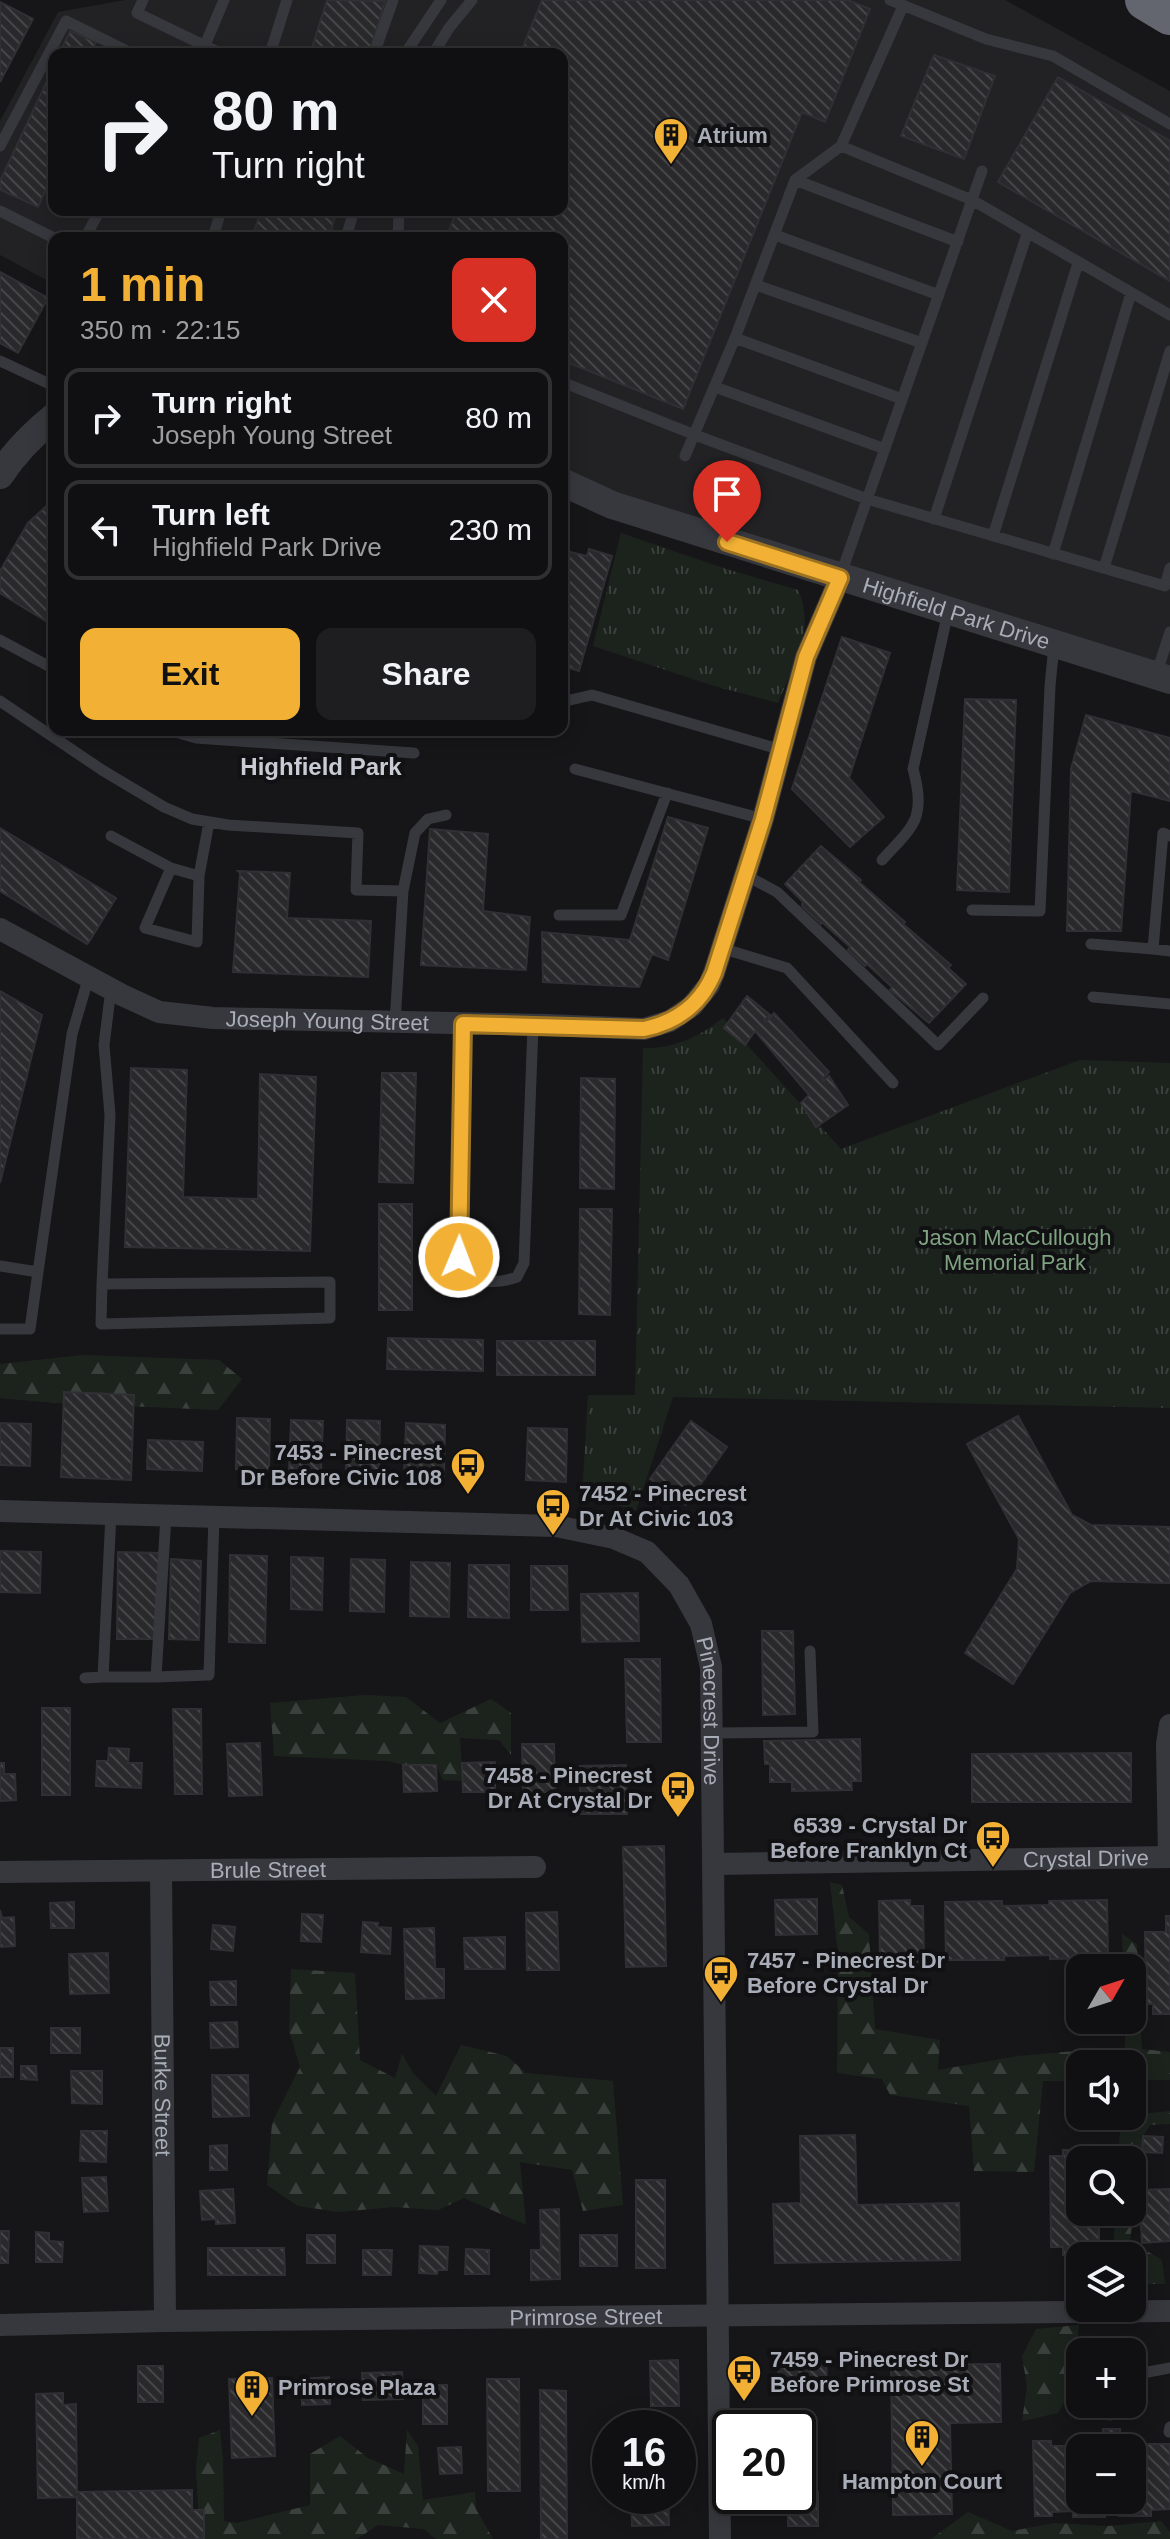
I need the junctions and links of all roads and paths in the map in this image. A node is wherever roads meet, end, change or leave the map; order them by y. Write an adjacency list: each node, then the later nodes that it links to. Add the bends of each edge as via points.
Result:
1 (143, 0): 11 (lane, via 137,13)
2 (224, 0): 11 (lane)
3 (287, 0): 15 (lane)
4 (393, 0): 16 (lane)
5 (441, 0): 17 (lane)
6 (472, 0): 18 (lane)
7 (890, 0): 9 (lane)
8 (1145, 0): 10 (highway)
9 (903, 6): 20 (lane, via 986,39 1053,56); 22 (lane)
10 (1170, 15)
11 (205, 45): 14 (lane)
12 (52, 48): 13 (lane, via 66,21)
13 (121, 48)
14 (211, 48)
15 (272, 48)
16 (376, 48)
17 (409, 48)
18 (437, 48)
19 (48, 55): 21 (lane)
20 (1170, 124)
21 (0, 146)
22 (841, 146): 24 (lane); 25 (lane)
23 (982, 171): 25 (lane)
24 (795, 180): 29 (lane); 30 (lane)
25 (972, 200): 27 (lane); 30 (lane)
26 (0, 211): 28 (lane)
27 (1027, 234): 31 (lane); 51 (lane)
28 (48, 235)
29 (775, 235): 32 (lane); 34 (lane)
30 (958, 242): 34 (lane)
31 (1078, 263): 33 (lane); 52 (lane)
32 (756, 285): 36 (lane); 37 (lane)
33 (1131, 293): 35 (lane); 53 (lane)
34 (939, 295): 37 (lane)
35 (1170, 315)
36 (735, 338): 42 (lane); 43 (lane)
37 (922, 343): 43 (lane)
38 (1170, 351): 54 (lane)
39 (0, 361): 40 (lane)
40 (48, 383)
41 (568, 384): 45 (lane)
42 (715, 387): 45 (lane); 46 (lane)
43 (902, 399): 46 (lane)
44 (48, 422): 48 (street)
45 (695, 435): 47 (lane); 50 (lane)
46 (885, 449): 50 (lane)
47 (685, 456)
48 (0, 475)
49 (568, 485): 56 (street, Highfield Park Drive, via 612,505)
50 (867, 499): 51 (lane); 56 (lane)
51 (934, 519): 52 (lane)
52 (993, 536): 53 (lane)
53 (1053, 554): 54 (lane)
54 (1104, 568): 55 (lane, via 1165,586)
55 (1170, 568)
56 (840, 578): 57 (street, Highfield Park Drive); 70 (street, Joseph Young Street, via 806,657)
57 (948, 612): 60 (street, Highfield Park Drive); 79 (lane, via 913,769 914,826)
58 (1170, 632): 62 (lane)
59 (0, 640): 61 (lane)
60 (1055, 645): 62 (street, Highfield Park Drive); 84 (lane, via 1040,911)
61 (48, 666)
62 (1163, 677)
63 (568, 700): 70 (lane, via 592,695)
64 (0, 701): 65 (lane)
65 (48, 733)
66 (52, 736): 76 (lane, via 164,807)
67 (216, 736): 69 (lane)
68 (296, 736): 69 (lane)
69 (295, 745): 71 (lane)
70 (782, 750): 75 (street, Joseph Young Street)
71 (414, 753)
72 (575, 769): 73 (lane)
73 (667, 793): 75 (lane); 85 (lane, via 621,915)
74 (446, 815): 83 (lane, via 428,819 415,833)
75 (763, 819): 81 (street, Joseph Young Street)
76 (209, 822): 82 (lane); 83 (lane, via 358,833 356,890)
77 (111, 836): 80 (lane)
78 (1170, 836): 89 (lane, via 1163,833)
79 (882, 860)
80 (171, 868): 82 (lane); 82 (lane, via 145,928 197,942)
81 (745, 875): 88 (street, Joseph Young Street); 94 (lane, via 777,892 938,1045)
82 (199, 876)
83 (403, 891): 96 (lane)
84 (972, 910)
85 (559, 915)
86 (0, 929): 91 (street, Joseph Young Street)
87 (1091, 944): 89 (lane)
88 (721, 948): 98 (street, Joseph Young Street, via 701,996 670,1021 644,1029); 99 (lane, via 787,968)
89 (1153, 949): 90 (lane)
90 (1170, 951)
91 (89, 976): 92 (street, Joseph Young Street); 101 (lane, via 72,1034)
92 (112, 989): 96 (street, Joseph Young Street, via 159,1012); 102 (lane, via 104,1045 110,1115)
93 (1093, 997): 95 (lane)
94 (983, 998)
95 (1170, 1004)
96 (395, 1024): 97 (street, Joseph Young Street)
97 (463, 1024): 98 (street, Joseph Young Street); 98 (lane, via 460,1265 470,1278 497,1280 517,1277 524,1263)
98 (533, 1026)
99 (893, 1083)
100 (0, 1266): 101 (lane)
101 (38, 1272): 103 (lane, via 30,1329)
102 (102, 1284): 102 (lane, via 330,1282 330,1318 101,1324)
103 (0, 1329)
104 (0, 1511): 105 (street, Pinecrest Drive)
105 (111, 1514): 106 (street, Pinecrest Drive); 109 (lane)
106 (166, 1516): 107 (street, Pinecrest Drive); 110 (lane)
107 (214, 1516): 110 (lane, via 209,1675); 113 (street, Pinecrest Drive, via 556,1526 614,1538 647,1552 679,1585 701,1624 711,1667)
108 (810, 1651): 113 (lane, via 813,1732)
109 (103, 1677): 110 (lane); 111 (lane)
110 (156, 1677)
111 (85, 1678)
112 (1170, 1725): 114 (street)
113 (712, 1733): 115 (street, Pinecrest Drive)
114 (1169, 1857): 115 (street, Crystal Drive)
115 (714, 1864): 120 (street, Pinecrest Drive)
116 (535, 1867): 117 (street, Brule Street)
117 (161, 1871): 118 (street, Brule Street); 121 (street, Burke Street)
118 (0, 1872)
119 (1170, 2311): 120 (street, Primrose Street)
120 (717, 2316): 121 (street, Primrose Street); 125 (street, Pinecrest Drive)
121 (165, 2321): 122 (street, Primrose Street)
122 (0, 2325)
123 (1170, 2368): 124 (lane)
124 (1146, 2372)
125 (720, 2539)

